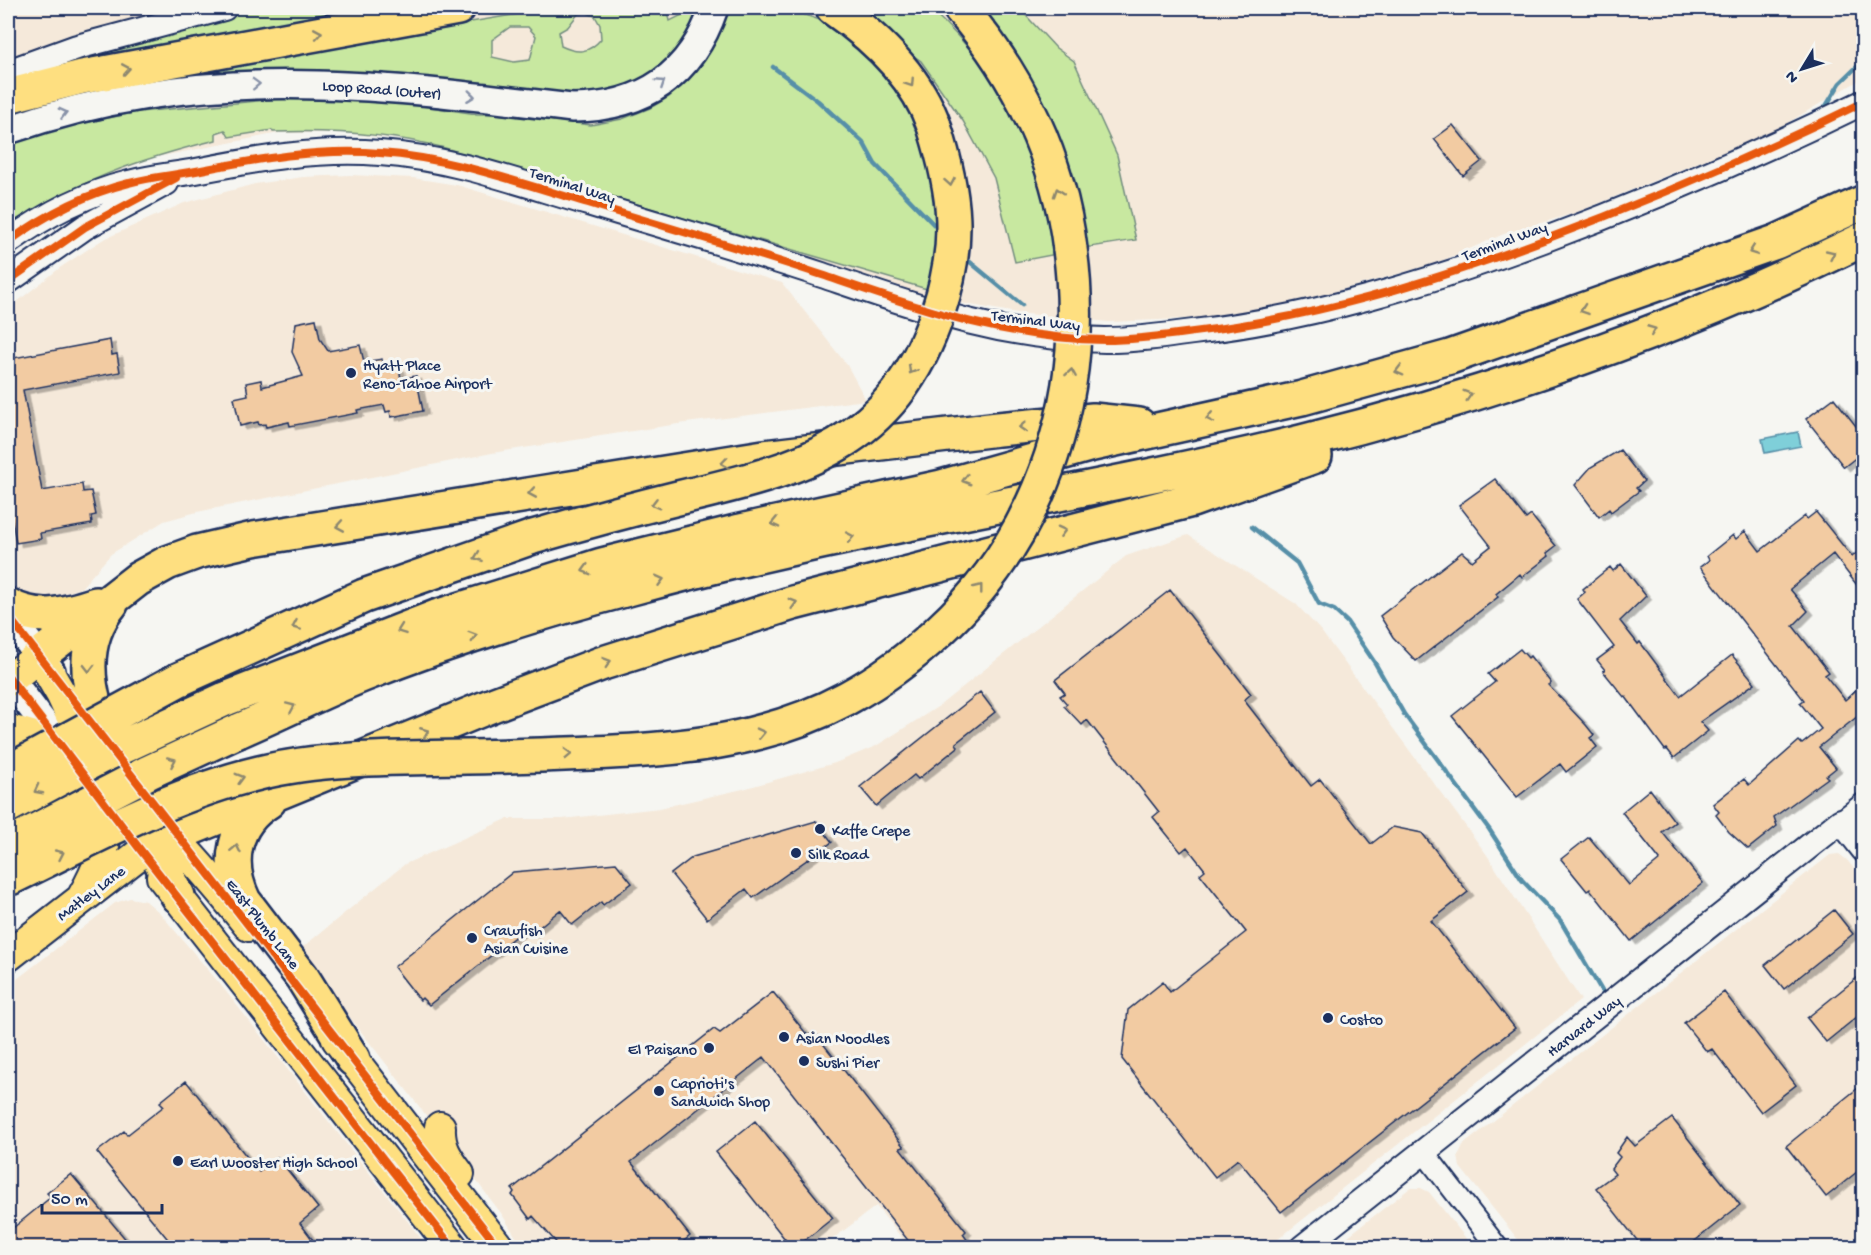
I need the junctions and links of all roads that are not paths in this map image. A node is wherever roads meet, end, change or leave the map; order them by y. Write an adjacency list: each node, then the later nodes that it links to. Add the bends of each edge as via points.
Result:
1 (224, 8): 8 (street, via 77,47)
2 (458, 8): 9 (highway, one-way to 2, via 82,76)
3 (714, 8): 11 (main road, Loop Road (Outer), one-way to 3, via 135,96 254,84 352,84 573,108 606,105 648,91 676,72 694,51)
4 (833, 8): 27 (highway, one-way to 27, bridge, via 880,44 909,80 934,126 952,196 950,267 925,347 890,402 856,433 807,462 746,482 533,537 364,596 178,680)
5 (946, 8): 7 (highway)
6 (960, 8): 7 (highway)
7 (990, 48): 36 (highway, one-way to 7, bridge, via 164,805 261,772 300,765 680,749 775,730 830,707 876,681 939,631 972,597 1020,529 1058,439 1073,371 1076,310 1066,217 1038,130 1019,90)
8 (8, 72)
9 (8, 96)
10 (1863, 102): 12 (street, Terminal Way, via 1698,180 1471,267 1314,312 1137,339 1056,337 982,326 920,310 777,260 522,182 436,160 377,152 306,153)
11 (8, 130)
12 (190, 172): 15 (street, Terminal Way, via 132,182 90,195); 16 (street, Terminal Way, via 85,227)
13 (1863, 202): 18 (highway, one-way to 18, via 1776,243 1450,357 1302,398)
14 (1863, 238): 17 (highway, one-way to 14, via 1538,373 1631,338)
15 (8, 242)
16 (8, 281)
17 (1412, 412): 28 (highway, one-way to 17, via 603,663 804,600 1192,500 1294,465); 34 (highway, one-way to 17, bridge, via 149,771 362,676 526,618 632,587 810,545 1239,456)
18 (1164, 428): 19 (highway, one-way to 19, via 1093,420 907,439 664,471 242,542 167,563); 31 (highway, one-way to 31, bridge, via 941,486 591,569 392,633 223,700 100,757)
19 (118, 596): 20 (highway, via 54,615 24,613); 22 (highway); 26 (highway, one-way to 26, via 104,612 88,663)
20 (8, 605)
21 (8, 616): 22 (main road)
22 (39, 656): 23 (main road); 26 (main road)
23 (8, 679): 25 (main road)
24 (8, 730): 25 (main road, via 25,733)
25 (67, 754): 26 (main road); 29 (main road)
26 (103, 759): 29 (highway); 33 (main road)
27 (8, 772)
28 (293, 786): 33 (highway); 41 (highway, one-way to 28, via 302,977 244,901 234,876 235,847 248,819)
29 (118, 800): 33 (highway); 37 (main road, via 107,822 101,858)
30 (1863, 803): 32 (street, Harvard Way)
31 (8, 806)
32 (1841, 821): 35 (street); 43 (street, Harvard Way)
33 (161, 842): 37 (main road, Matley Lane); 38 (highway); 41 (main road, East Plumb Lane, via 201,864)
34 (8, 845)
35 (1863, 850)
36 (8, 879)
37 (83, 896): 40 (main road, Matley Lane)
38 (178, 896): 39 (main road)
39 (200, 924): 42 (main road, via 236,956 388,1148 404,1147); 44 (main road)
40 (8, 956)
41 (353, 1059): 42 (main road, East Plumb Lane)
42 (427, 1134): 45 (main road, East Plumb Lane)
43 (1423, 1151): 46 (street, Harvard Way); 47 (street)
44 (453, 1248)
45 (501, 1248)
46 (1302, 1248)
47 (1498, 1248)

